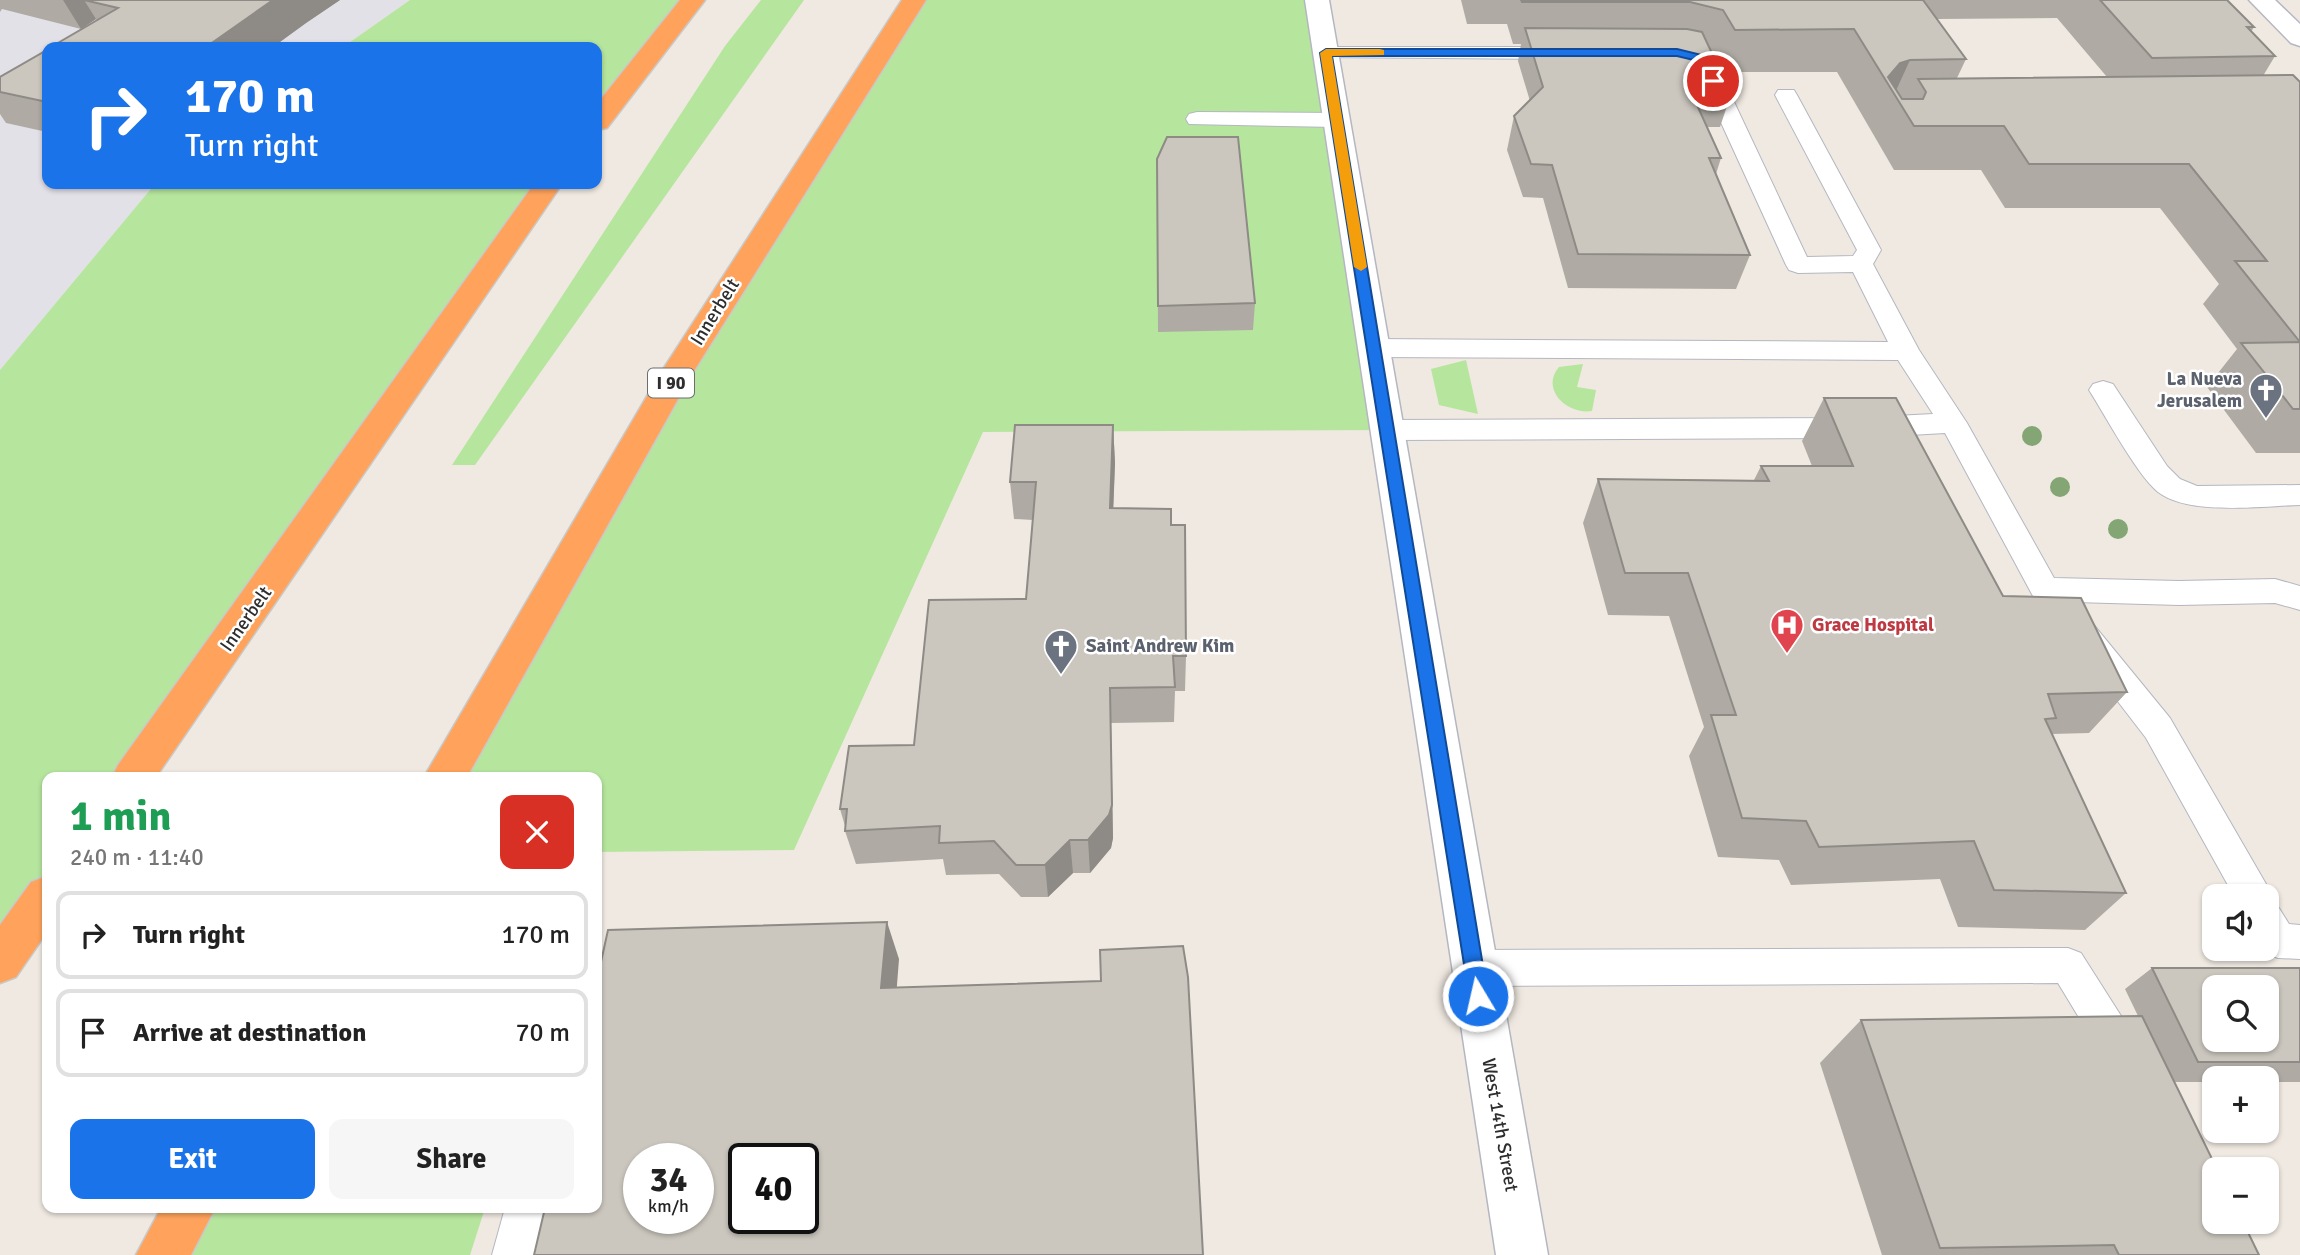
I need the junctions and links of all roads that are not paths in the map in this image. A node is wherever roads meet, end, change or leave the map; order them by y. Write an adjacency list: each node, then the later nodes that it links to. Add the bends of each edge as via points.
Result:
1 (693, 0): 10 (highway)
2 (914, 0): 24 (highway, Innerbelt / I 90, via 676,374)
3 (1317, 0): 6 (street, West 14th Street)
4 (2261, 0): 5 (street)
5 (2300, 38)
6 (1326, 53): 7 (lane); 12 (street, West 14th Street)
7 (1584, 53)
8 (1690, 56): 14 (lane, via 1702,59 1798,265)
9 (1786, 95): 14 (lane, via 1869,250)
10 (602, 116)
11 (1197, 118): 12 (lane)
12 (1337, 120): 15 (street, West 14th Street)
13 (545, 189): 23 (highway, Innerbelt)
14 (1861, 264): 16 (lane)
15 (1373, 348): 16 (lane); 19 (street, West 14th Street)
16 (1906, 351): 18 (lane)
17 (2103, 390): 20 (lane, via 2170,486 2194,496)
18 (1953, 422): 19 (lane, via 1858,428); 21 (lane)
19 (1388, 430): 30 (street, West 14th Street)
20 (2300, 495)
21 (2045, 590): 22 (lane, via 2275,591); 25 (lane, via 2158,728)
22 (2300, 598)
23 (137, 772)
24 (447, 772)
25 (2246, 884)
26 (42, 903): 29 (highway)
27 (2279, 942): 28 (lane)
28 (2300, 942)
29 (0, 962)
30 (1474, 968): 31 (lane, via 2068,965); 36 (street, West 14th Street)
31 (2138, 1082)
32 (187, 1213): 34 (highway)
33 (525, 1213): 35 (lane)
34 (162, 1255)
35 (513, 1255)
36 (1522, 1255)

